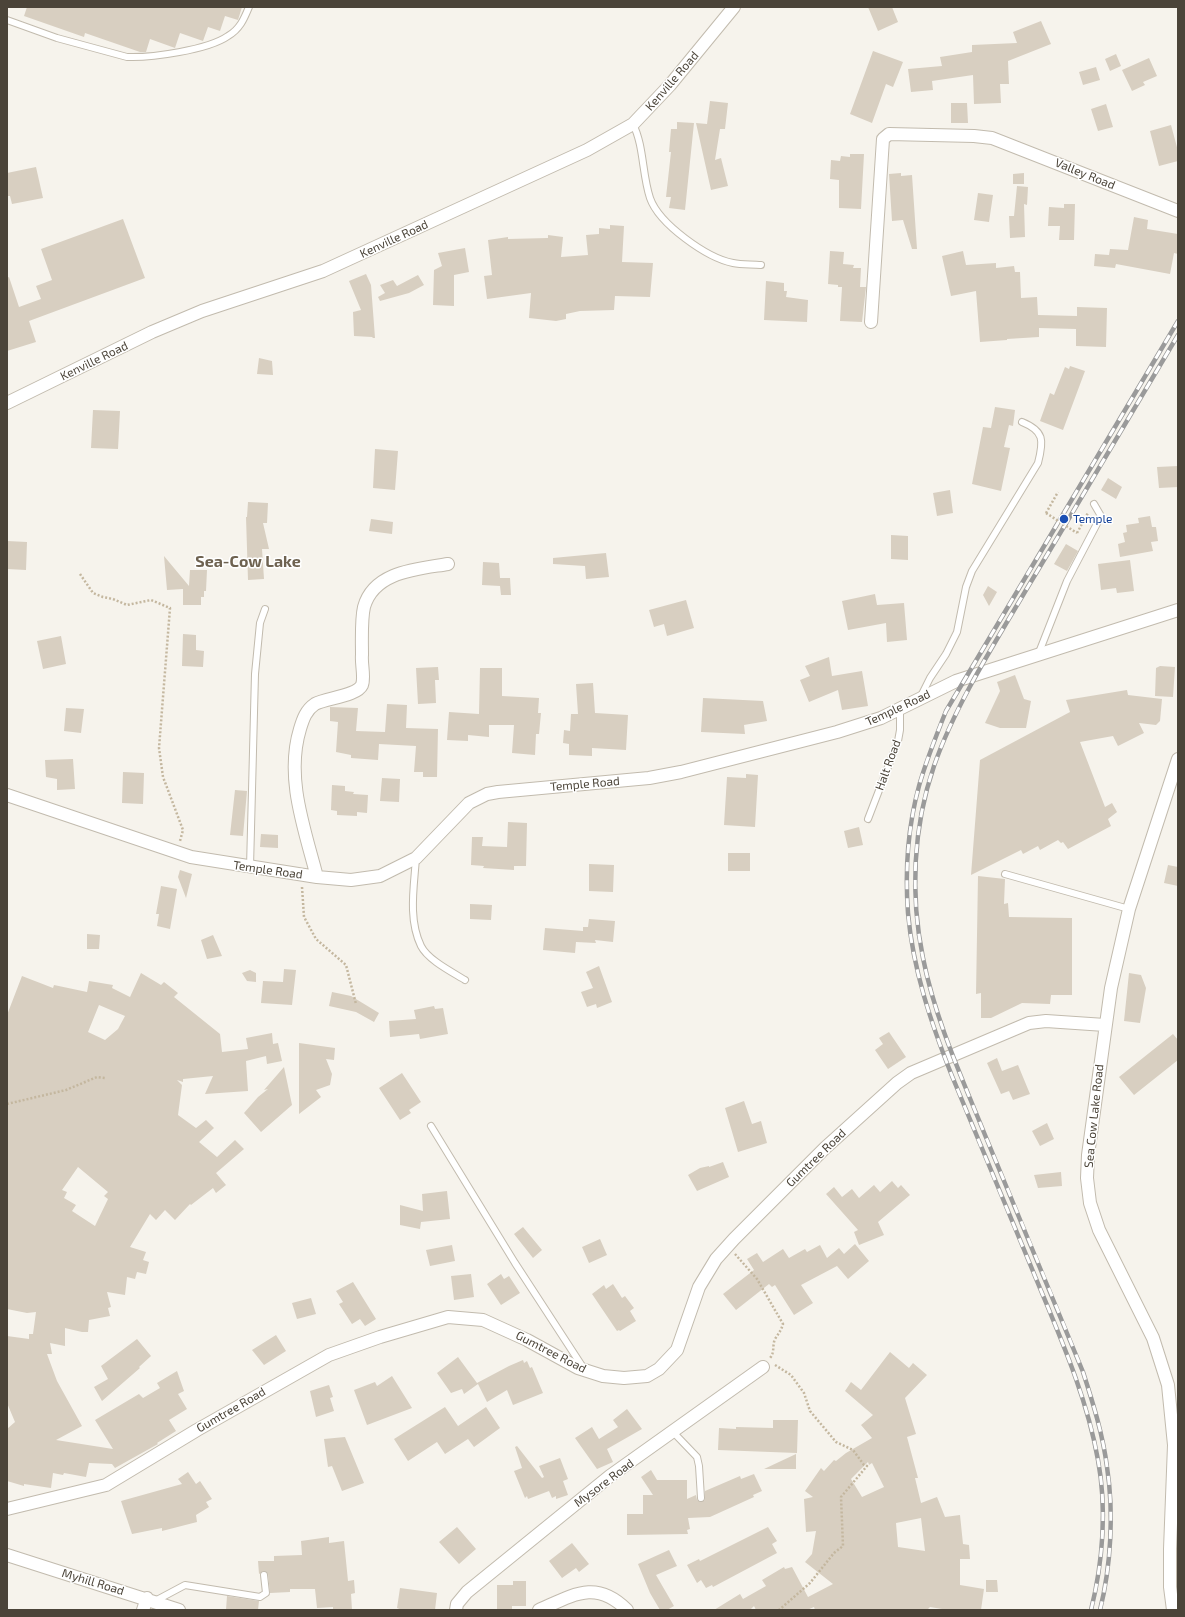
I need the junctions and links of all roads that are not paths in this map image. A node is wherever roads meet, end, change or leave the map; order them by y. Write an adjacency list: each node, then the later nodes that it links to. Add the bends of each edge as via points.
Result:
1 (249, 7): 3 (lane, via 242,24 228,37 183,52 138,57 127,57 57,38)
2 (734, 7): 4 (street, Kenville Road, via 670,85)
3 (7, 20)
4 (633, 124): 6 (lane, via 638,134 650,199 661,217 678,232 718,258 733,263); 8 (street, Kenville Road, via 587,150 361,254 152,332)
5 (1178, 211): 7 (street, Valley Road, via 992,138 893,133 883,139)
6 (760, 264)
7 (871, 322)
8 (7, 403)
9 (1022, 422): 15 (lane, via 1036,428 1041,437 1038,463 972,571 966,587 957,632)
10 (1094, 504): 14 (lane, via 1101,516 1067,581)
11 (448, 564): 23 (street, via 387,578 372,591 364,607 361,688 316,703 303,717 295,745 295,776 300,811)
12 (265, 610): 21 (lane, via 260,622 255,674)
13 (1178, 610): 14 (street, Temple Road)
14 (1038, 655): 15 (street, Temple Road, via 956,681)
15 (920, 699): 16 (street, Temple Road)
16 (900, 709): 19 (lane, Halt Road, via 898,741); 20 (street, Temple Road, via 862,725 681,772 649,778 487,794 469,803)
17 (1178, 759): 24 (street, Sea Cow Lake Road)
18 (7, 795): 21 (street, Temple Road, via 177,853 208,861)
19 (868, 819)
20 (416, 858): 23 (street, Temple Road, via 380,876 351,880); 25 (lane, via 412,916 422,947 437,962)
21 (250, 867): 23 (street, Temple Road)
22 (1005, 874): 24 (lane)
23 (317, 877)
24 (1129, 909): 26 (street, Sea Cow Lake Road)
25 (465, 980)
26 (1104, 1025): 29 (street, Gumtree Road, via 1046,1021 1029,1023 912,1073 825,1148 725,1247 699,1287 677,1350 659,1369 646,1376 624,1378 603,1376); 41 (street, Sea Cow Lake Road, via 1088,1155 1090,1204 1099,1230 1153,1338 1168,1385 1174,1445 1170,1549)
27 (431, 1126): 29 (lane)
28 (763, 1367): 30 (street, Mysore Road)
29 (585, 1370): 32 (street, Gumtree Road, via 483,1320 448,1317 329,1355 106,1484)
30 (673, 1432): 31 (lane, via 697,1457); 38 (street, Mysore Road, via 610,1476 466,1592)
31 (701, 1498)
32 (7, 1508)
33 (7, 1555): 35 (street, Myhill Road)
34 (264, 1575): 35 (lane, via 266,1593 260,1597 185,1585)
35 (151, 1600): 36 (street); 37 (street, Myhill Road)
36 (143, 1610)
37 (179, 1610)
38 (456, 1610)
39 (539, 1610): 40 (street, via 581,1592 592,1591 612,1598)
40 (627, 1610)
41 (1173, 1610)

